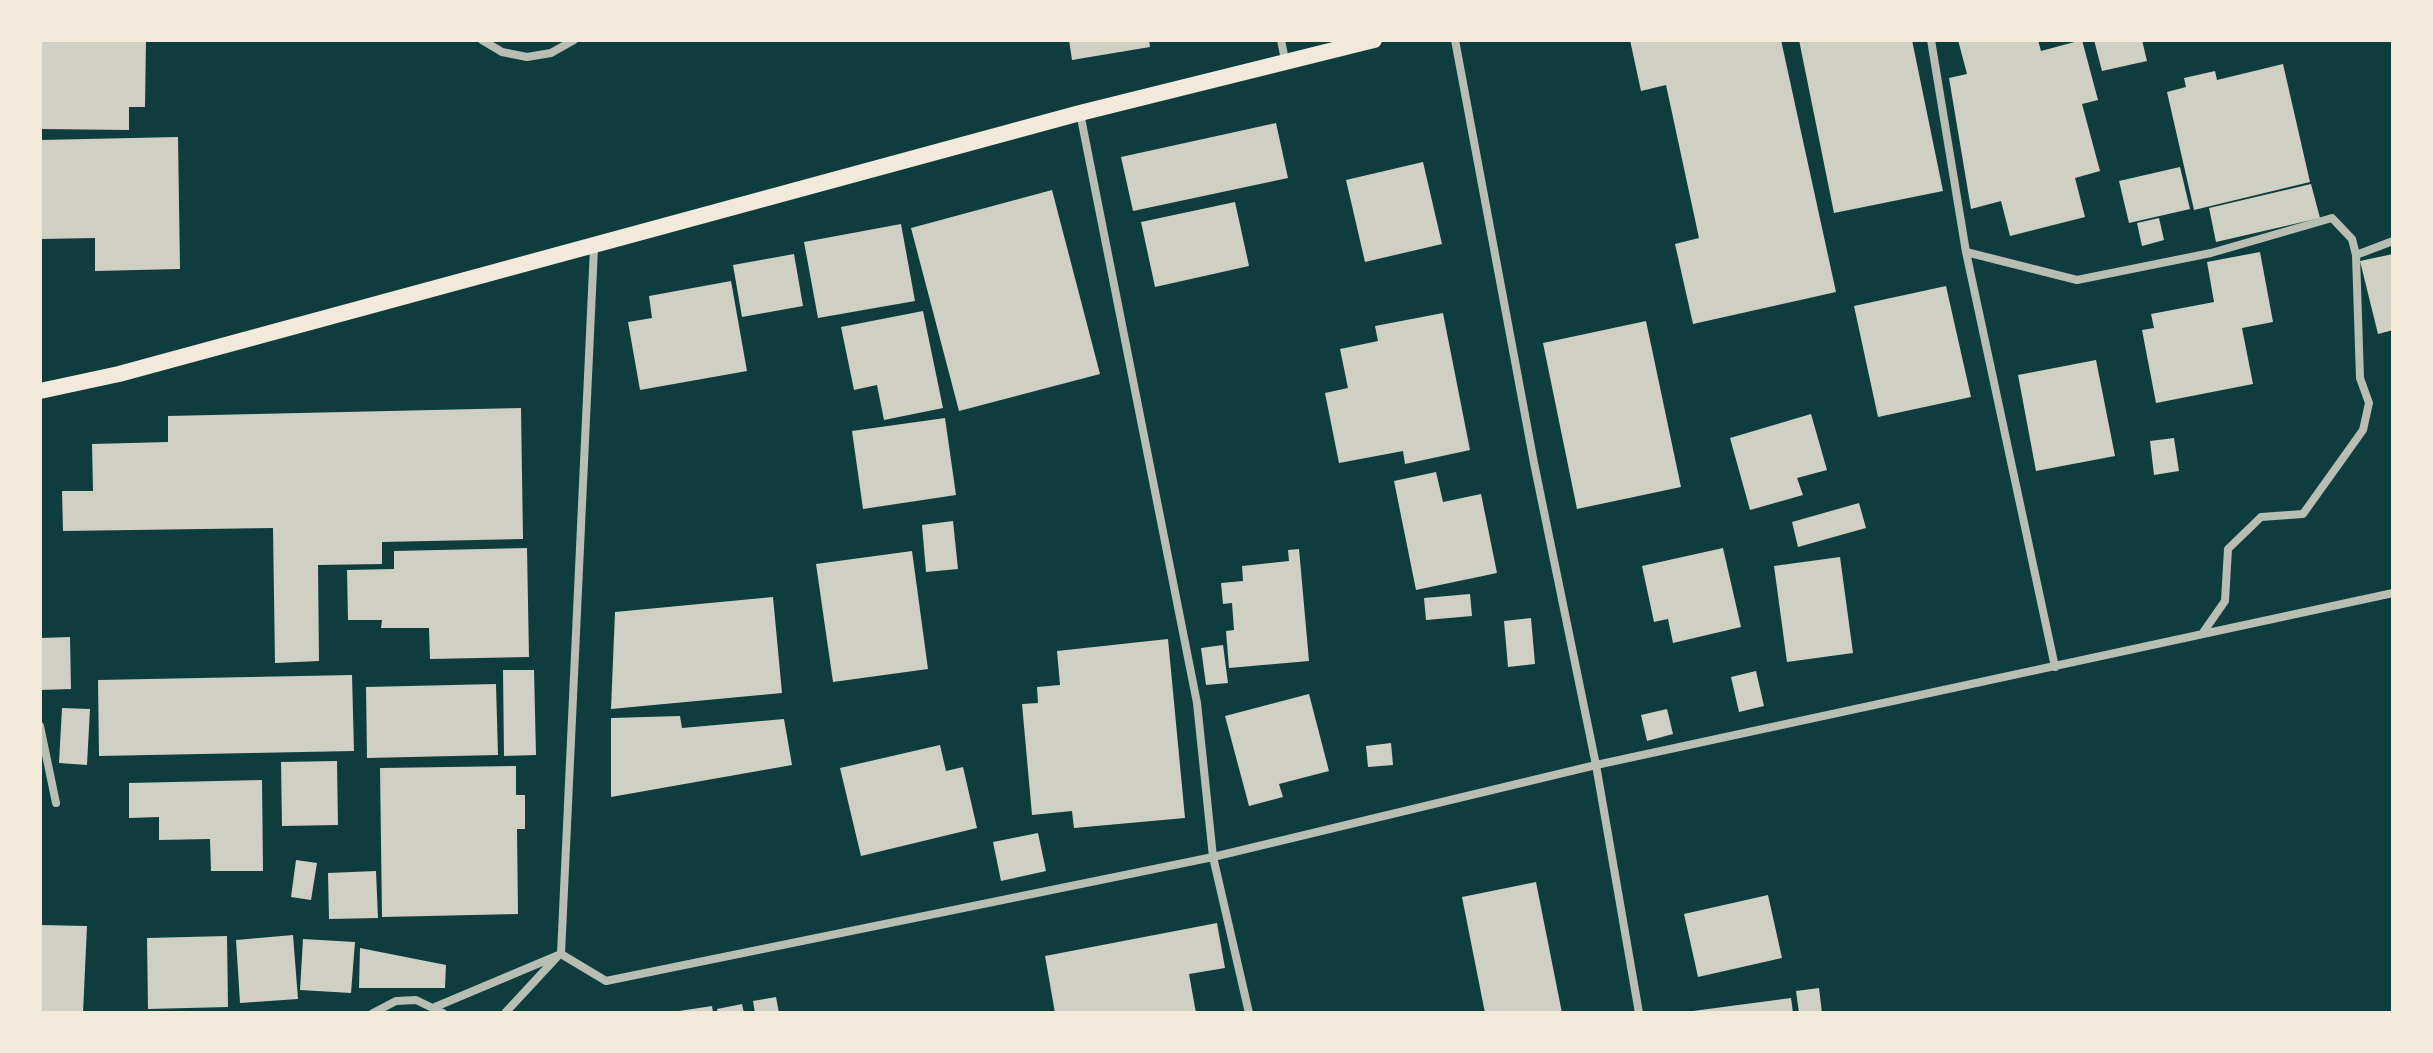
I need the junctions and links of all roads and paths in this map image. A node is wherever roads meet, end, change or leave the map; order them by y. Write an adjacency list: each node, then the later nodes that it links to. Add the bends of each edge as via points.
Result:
1 (482, 40): 2 (street, via 502,52 527,57 551,53)
2 (574, 40)
3 (1281, 40): 7 (street)
4 (1374, 40): 7 (main road)
5 (1455, 40): 18 (street)
6 (1931, 40): 11 (street)
7 (1285, 60): 8 (main road)
8 (1080, 113): 10 (main road); 20 (street, via 1197,703)
9 (2393, 241): 12 (street)
10 (594, 248): 13 (main road); 21 (street)
11 (1966, 252): 12 (street, via 2077,280 2211,253 2332,218 2352,239); 16 (street)
12 (2356, 255): 15 (street, via 2360,378 2369,403 2363,430 2303,514 2261,517 2228,549 2225,601)
13 (40, 391)
14 (2393, 593): 15 (street)
15 (2202, 634): 16 (street)
16 (2055, 667): 18 (street)
17 (40, 726): 19 (street)
18 (1596, 765): 20 (street); 27 (street)
19 (56, 803)
20 (1213, 857): 21 (street, via 606,981); 26 (street)
21 (561, 954): 22 (street); 25 (street)
22 (435, 1007): 23 (street, via 416,1000 396,1001); 24 (street)
23 (373, 1013)
24 (443, 1013)
25 (505, 1013)
26 (1249, 1013)
27 (1639, 1013)

